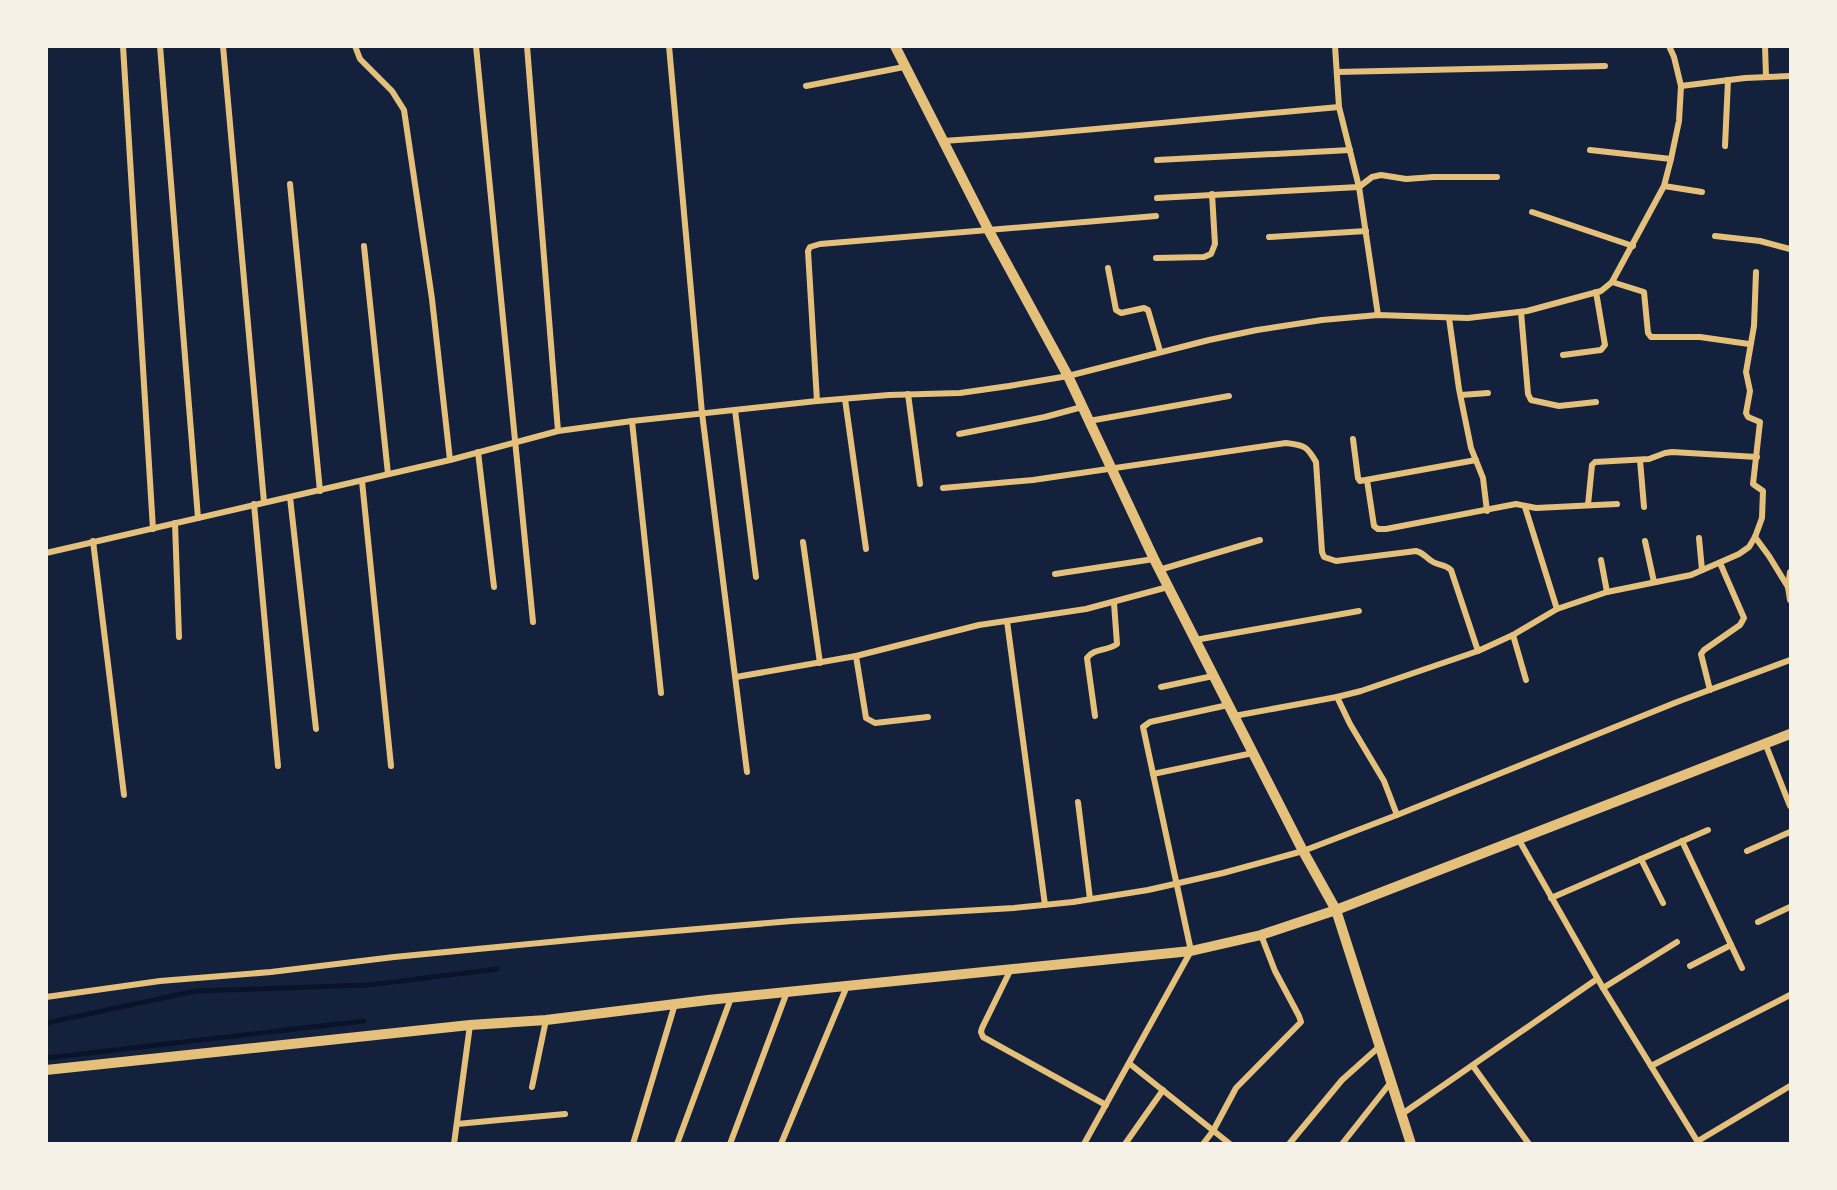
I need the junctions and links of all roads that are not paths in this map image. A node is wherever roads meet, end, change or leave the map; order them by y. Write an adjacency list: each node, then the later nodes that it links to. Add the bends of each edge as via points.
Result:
1 (123, 46): 93 (street)
2 (160, 46): 91 (street)
3 (223, 46): 84 (street)
4 (355, 46): 73 (street, via 360,59 392,91 404,110 432,299)
5 (476, 46): 70 (street)
6 (527, 46): 67 (street)
7 (669, 46): 64 (street)
8 (894, 46): 13 (street)
9 (1335, 46): 14 (street)
10 (1669, 46): 18 (street)
11 (1765, 46): 15 (street)
12 (1605, 66): 14 (street)
13 (904, 67): 19 (street); 21 (street)
14 (1336, 72): 20 (street)
15 (1766, 76): 16 (street); 17 (street)
16 (1791, 76)
17 (1728, 80): 18 (street); 22 (street)
18 (1681, 86): 25 (street)
19 (806, 87)
20 (1339, 106): 21 (street); 23 (street)
21 (943, 141): 36 (street)
22 (1725, 146)
23 (1350, 150): 26 (street); 30 (street)
24 (1590, 150): 25 (street)
25 (1671, 159): 29 (street)
26 (1156, 160)
27 (1497, 177): 30 (street, via 1406,179 1381,175)
28 (290, 184): 82 (street)
29 (1664, 186): 31 (street); 41 (street)
30 (1359, 187): 32 (street); 37 (street)
31 (1702, 192)
32 (1212, 194): 33 (street); 43 (street, via 1212,254)
33 (1157, 198)
34 (1532, 212): 41 (street)
35 (1156, 216): 36 (street)
36 (989, 231): 54 (street); 60 (street, via 810,247)
37 (1366, 231): 39 (street); 49 (street)
38 (1715, 236): 42 (street)
39 (1269, 237)
40 (364, 246): 77 (street)
41 (1633, 246): 46 (street)
42 (1791, 249)
43 (1156, 258)
44 (1108, 268): 52 (street, via 1116,310 1148,310)
45 (1756, 272): 51 (street, via 1754,326)
46 (1612, 282): 47 (street); 51 (street, via 1644,292 1651,337 1700,337)
47 (1596, 292): 48 (street); 53 (street, via 1605,345 1601,350)
48 (1521, 312): 50 (street); 61 (street, via 1531,400 1559,406)
49 (1378, 315): 50 (street); 52 (street, via 1257,330)
50 (1449, 318): 57 (street)
51 (1749, 344): 72 (street, via 1746,372 1750,391 1746,413 1760,422)
52 (1160, 351): 54 (street)
53 (1563, 355)
54 (1068, 376): 56 (street, via 960,393); 62 (street)
55 (1488, 393): 57 (street)
56 (908, 394): 59 (street); 80 (street)
57 (1461, 395): 74 (street)
58 (1229, 396): 66 (street)
59 (844, 399): 60 (street); 100 (street)
60 (817, 401): 63 (street)
61 (1596, 402)
62 (1082, 407): 66 (street); 68 (street)
63 (735, 410): 64 (street); 109 (street)
64 (702, 413): 65 (street); 129 (street)
65 (632, 421): 67 (street); 133 (street)
66 (1089, 421): 76 (street)
67 (558, 431): 70 (street)
68 (959, 434)
69 (1353, 439): 78 (street, via 1358,478)
70 (514, 442): 71 (street); 120 (street)
71 (478, 452): 73 (street); 111 (street)
72 (1757, 457): 75 (street, via 1672,452); 95 (street, via 1753,484 1763,491 1763,506)
73 (450, 460): 77 (street)
74 (1476, 460): 78 (street); 90 (street, via 1483,478)
75 (1640, 460): 87 (street, via 1595,462); 89 (street)
76 (1111, 468): 81 (street); 102 (street); 124 (street, via 1302,444 1316,462 1324,557 1336,561 1416,551 1445,565)
77 (388, 474): 79 (street)
78 (1367, 480): 90 (street, via 1377,529)
79 (362, 481): 82 (street); 144 (street)
80 (920, 484)
81 (943, 488)
82 (320, 490): 83 (street)
83 (291, 497): 84 (street); 139 (street)
84 (264, 502): 85 (street)
85 (254, 504): 91 (street); 143 (street)
86 (1617, 504): 87 (street)
87 (1588, 505): 88 (street)
88 (1525, 507): 90 (street, via 1516,504); 117 (street)
89 (1644, 507)
90 (1487, 511)
91 (198, 518): 92 (street)
92 (175, 523): 93 (street); 122 (street)
93 (153, 529): 98 (street)
94 (1699, 537): 106 (street)
95 (1755, 537): 104 (street, via 1749,547); 113 (street)
96 (1260, 540): 105 (street)
97 (1645, 540): 110 (street)
98 (93, 541): 101 (street); 147 (street)
99 (803, 542): 127 (street)
100 (866, 549)
101 (46, 553)
102 (1154, 559): 105 (street); 108 (street)
103 (1600, 561): 114 (street)
104 (1720, 562): 106 (street); 132 (street, via 1744,618 1701,654)
105 (1159, 570): 112 (street)
106 (1702, 570): 110 (street)
107 (1791, 572): 113 (street)
108 (1055, 574)
109 (756, 577)
110 (1654, 582): 114 (street)
111 (494, 587)
112 (1168, 587): 116 (street); 123 (street)
113 (1788, 587): 115 (street)
114 (1607, 592): 117 (street)
115 (1791, 600)
116 (1114, 603): 119 (street); 136 (street, via 1117,644 1090,653 1087,658)
117 (1557, 609): 121 (street)
118 (1359, 611): 123 (street)
119 (1007, 621): 125 (street); 162 (street)
120 (533, 622)
121 (1513, 635): 124 (street); 130 (street)
122 (179, 637)
123 (1195, 640): 128 (street)
124 (1478, 651): 134 (street)
125 (856, 656): 127 (street); 138 (street, via 870,721)
126 (1791, 660): 132 (street)
127 (820, 663): 129 (street)
128 (1213, 676): 131 (street); 135 (street)
129 (736, 677): 145 (street)
130 (1526, 680)
131 (1161, 687)
132 (1710, 690): 150 (street)
133 (661, 693)
134 (1337, 698): 137 (street); 150 (street, via 1384,781)
135 (1228, 705): 137 (street); 146 (street, via 1146,723 1143,727)
136 (1095, 716)
137 (1234, 716): 142 (street)
138 (928, 717)
139 (316, 729)
140 (1791, 734): 141 (street)
141 (1765, 743): 149 (street); 153 (street)
142 (1253, 753): 146 (street); 155 (street)
143 (278, 766)
144 (391, 766)
145 (747, 772)
146 (1153, 774): 158 (street)
147 (124, 795)
148 (1078, 802): 160 (street)
149 (1791, 806)
150 (1397, 815): 155 (street)
151 (1708, 830): 154 (street)
152 (1791, 832): 156 (street)
153 (1519, 840): 159 (street); 164 (street)
154 (1682, 841): 157 (street); 168 (street)
155 (1303, 851): 158 (street); 164 (street)
156 (1747, 852)
157 (1641, 859): 159 (street); 161 (street)
158 (1176, 883): 160 (street); 169 (street)
159 (1551, 898): 173 (street)
160 (1090, 899): 162 (street)
161 (1663, 903)
162 (1045, 905): 178 (street, via 592,938 160,981)
163 (1791, 907): 165 (street)
164 (1336, 910): 166 (street); 183 (street)
165 (1758, 922)
166 (1261, 935): 169 (street); 196 (street, via 1301,1022 1236,1088)
167 (1677, 942): 175 (street)
168 (1731, 945): 170 (street); 171 (street)
169 (1191, 951): 172 (street); 184 (street)
170 (1690, 966)
171 (1742, 968)
172 (1011, 969): 174 (street); 192 (street, via 982,1028 983,1037)
173 (1597, 979): 175 (street); 185 (street)
174 (847, 986): 176 (street); 202 (street)
175 (1603, 988): 186 (street)
176 (787, 992): 179 (street); 201 (street)
177 (1791, 995): 186 (street)
178 (46, 997)
179 (731, 998): 180 (street); 200 (street)
180 (675, 1004): 181 (street); 199 (street)
181 (546, 1020): 182 (street); 190 (street)
182 (470, 1025): 187 (street); 195 (street)
183 (1380, 1046): 188 (street); 207 (street, via 1342,1080)
184 (1130, 1064): 191 (street); 192 (street)
185 (1473, 1066): 194 (street); 210 (street)
186 (1651, 1066): 197 (street)
187 (46, 1070)
188 (1392, 1082): 194 (street); 208 (street)
189 (1791, 1086): 197 (street)
190 (532, 1088)
191 (1163, 1090): 196 (street); 204 (street)
192 (1106, 1105): 203 (street)
193 (565, 1114): 195 (street)
194 (1402, 1114): 209 (street)
195 (457, 1124): 198 (street)
196 (1213, 1131): 205 (street); 206 (street)
197 (1699, 1142)
198 (454, 1143)
199 (633, 1143)
200 (677, 1143)
201 (730, 1143)
202 (781, 1143)
203 (1084, 1143)
204 (1125, 1143)
205 (1203, 1143)
206 (1230, 1143)
207 (1289, 1143)
208 (1342, 1143)
209 (1411, 1143)
210 (1529, 1143)

